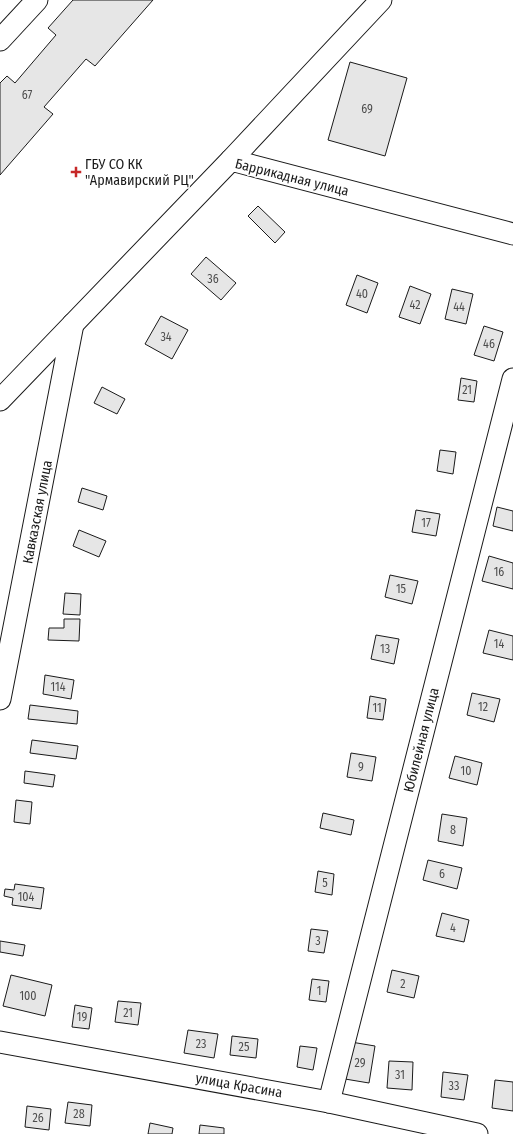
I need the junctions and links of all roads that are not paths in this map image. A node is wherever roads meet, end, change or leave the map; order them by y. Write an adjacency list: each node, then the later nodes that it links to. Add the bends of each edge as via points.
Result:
1 (37, 0): 3 (street)
2 (381, 0): 4 (street)
3 (0, 40)
4 (231, 160): 5 (street, Баррикадная улица); 6 (street, Баррикадная улица)
5 (513, 234)
6 (73, 324): 8 (street, Баррикадная улица); 9 (street, Кавказская улица)
7 (513, 379): 11 (street, Юбилейная улица)
8 (0, 400)
9 (0, 699)
10 (0, 1042): 11 (street, улица Красина)
11 (329, 1102): 12 (street, улица Красина)
12 (477, 1134)

